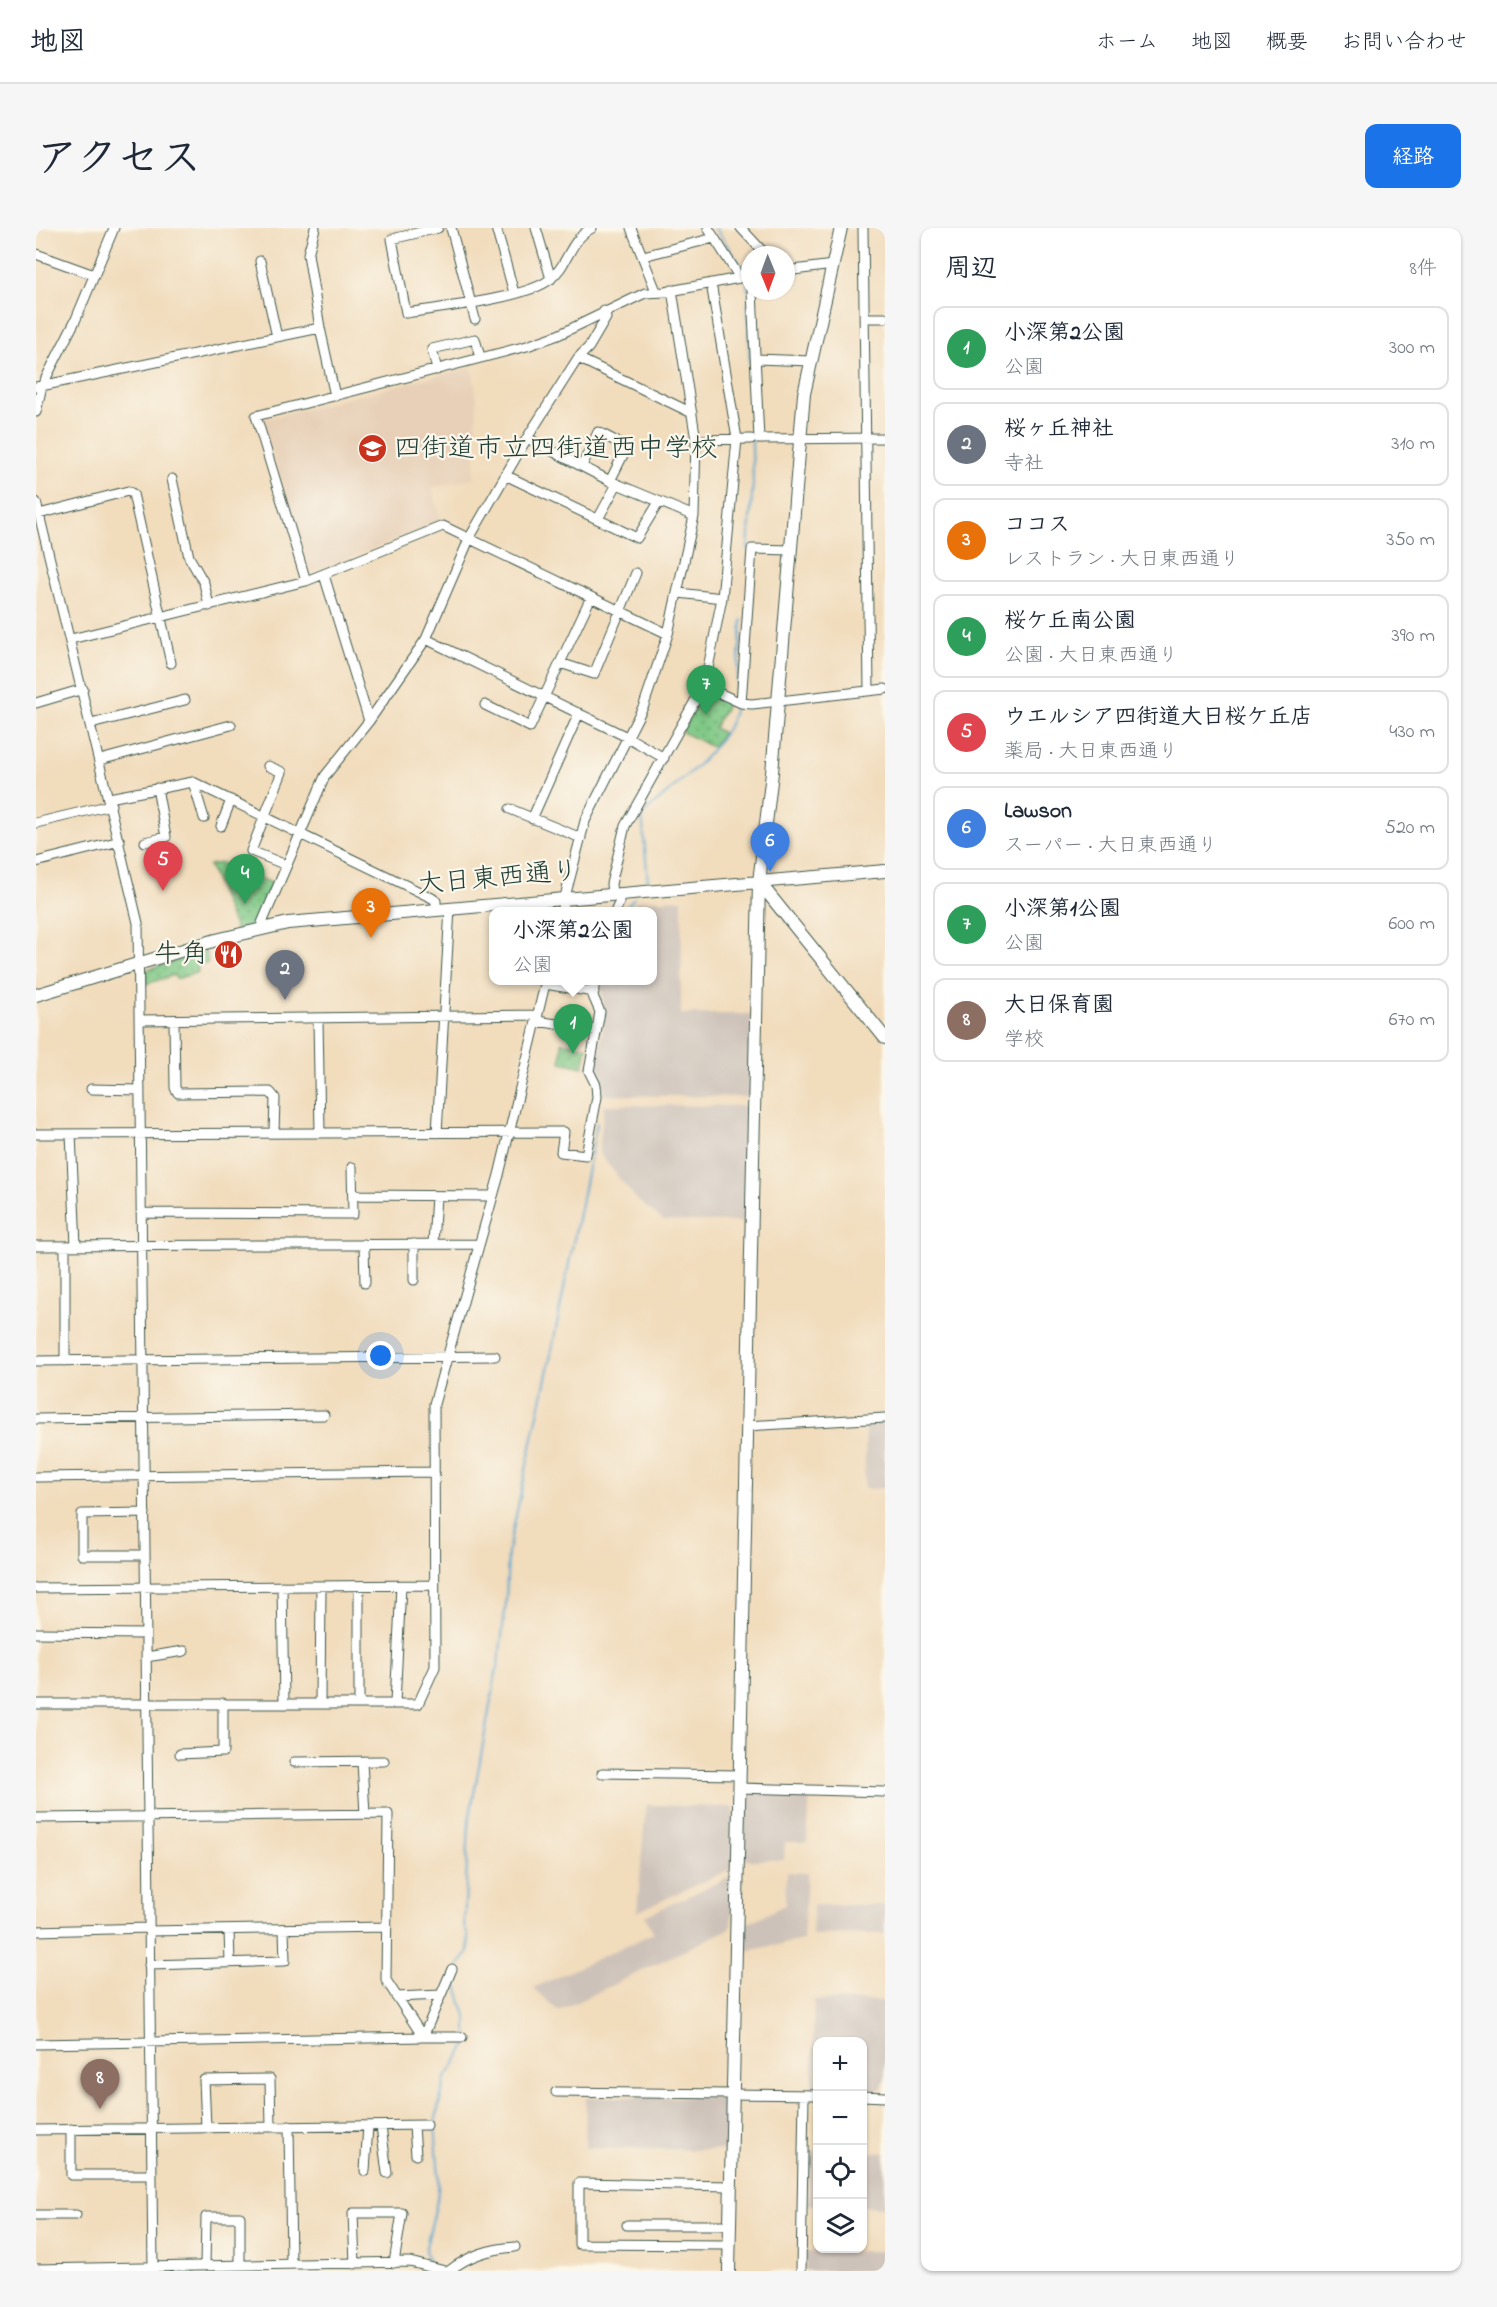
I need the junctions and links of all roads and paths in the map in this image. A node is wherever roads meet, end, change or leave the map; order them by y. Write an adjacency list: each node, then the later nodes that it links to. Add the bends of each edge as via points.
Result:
1 (114, 228): 22 (street)
2 (315, 228): 35 (street, via 308,254)
3 (438, 228): 30 (street, via 392,239 406,314)
4 (451, 228): 30 (street)
5 (496, 228): 28 (street)
6 (536, 228): 24 (street)
7 (592, 228): 13 (street)
8 (632, 228): 17 (street)
9 (708, 228): 14 (street)
10 (741, 228): 15 (street)
11 (841, 228): 19 (street)
12 (863, 228): 32 (street)
13 (577, 232): 24 (street)
14 (714, 238): 17 (street); 21 (street)
15 (758, 246)
16 (36, 254): 22 (street)
17 (643, 256): 27 (street)
18 (260, 261): 36 (street)
19 (833, 265): 20 (street); 40 (street)
20 (795, 270)
21 (741, 272)
22 (94, 275): 42 (street, via 76,319)
23 (741, 278): 25 (street)
24 (551, 279): 28 (street, via 536,289)
25 (711, 283): 26 (street); 52 (street)
26 (672, 290): 27 (street); 45 (street)
27 (656, 291): 31 (street, via 645,292)
28 (514, 294): 30 (street)
29 (753, 300): 39 (street)
30 (470, 302): 34 (street)
31 (604, 312): 37 (street, via 527,346); 38 (street, via 606,318)
32 (864, 318): 33 (street); 47 (street)
33 (885, 318)
34 (475, 319)
35 (320, 328): 36 (street); 43 (street)
36 (277, 337): 42 (street)
37 (480, 357): 41 (street); 41 (street, via 475,339 432,350)
38 (578, 358): 45 (street); 46 (street)
39 (756, 359): 40 (street); 50 (street, via 759,439)
40 (811, 361): 50 (street)
41 (437, 370): 43 (street)
42 (39, 386): 44 (street)
43 (335, 396): 66 (street, via 256,416)
44 (36, 412)
45 (692, 413): 51 (street)
46 (527, 438): 53 (street); 54 (street)
47 (865, 438): 48 (street); 50 (street); 81 (street)
48 (885, 438)
49 (751, 439): 52 (street)
50 (799, 439): 63 (street)
51 (696, 440): 52 (street); 60 (street)
52 (737, 440): 69 (street)
53 (582, 466): 56 (street); 56 (street, via 598,432 627,447)
54 (505, 474): 61 (street); 62 (street)
55 (172, 479): 70 (street, via 189,556 204,584)
56 (614, 482): 58 (street); 61 (street)
57 (36, 502): 59 (street)
58 (658, 502): 60 (street); 61 (street, via 637,538)
59 (39, 514): 72 (street, via 128,491 133,494); 74 (street)
60 (694, 516): 67 (street)
61 (598, 519)
62 (470, 537): 65 (street, via 443,526); 68 (street); 75 (street)
63 (790, 550): 84 (street); 86 (street, via 752,549)
64 (636, 573): 71 (street)
65 (324, 575): 66 (street); 89 (street)
66 (306, 581): 70 (street)
67 (679, 593): 69 (street); 73 (street)
68 (591, 597): 71 (street); 77 (street)
69 (722, 598): 78 (street)
70 (209, 606): 72 (street)
71 (620, 611): 73 (street); 77 (street, via 594,674)
72 (161, 618): 74 (street); 76 (street)
73 (668, 634): 92 (street)
74 (71, 639): 79 (street)
75 (426, 639): 82 (street); 89 (street)
76 (171, 663)
77 (560, 663): 82 (street)
78 (704, 686): 86 (street); 93 (street)
79 (83, 689): 85 (street); 90 (street)
80 (885, 689): 81 (street)
81 (869, 690): 84 (street)
82 (544, 696): 87 (street, via 530,727); 88 (street)
83 (185, 700): 90 (street)
84 (778, 702): 86 (street); 113 (street)
85 (36, 703)
86 (741, 703)
87 (485, 705)
88 (579, 713): 92 (street); 103 (street)
89 (369, 722): 106 (street, via 325,776)
90 (91, 724): 94 (street)
91 (231, 725): 94 (street)
92 (629, 738): 93 (street); 107 (street, via 585,821)
93 (664, 758): 114 (street, via 625,826 611,884)
94 (100, 760): 99 (street)
95 (268, 766): 101 (street, via 282,772)
96 (193, 782): 97 (street); 98 (street); 102 (street)
97 (157, 788): 99 (street); 109 (street, via 166,837)
98 (231, 800): 101 (street); 105 (street)
99 (110, 801): 104 (street); 108 (street)
100 (510, 809): 103 (street)
101 (264, 817): 106 (street); 111 (street, via 251,851)
102 (204, 818)
103 (532, 819): 107 (street)
104 (36, 823)
105 (221, 826)
106 (300, 833): 111 (street); 119 (street, via 432,898)
107 (581, 838): 115 (street)
108 (120, 841): 110 (street); 121 (street, via 138,919)
109 (145, 842)
110 (36, 862)
111 (286, 865): 120 (street)
112 (885, 871): 113 (street, 大日東西通り)
113 (759, 882): 114 (street, 大日東西通り); 133 (street); 167 (street)
114 (615, 893): 115 (street, 大日東西通り); 117 (street)
115 (566, 897): 116 (street); 118 (street, 大日東西通り)
116 (563, 907)
117 (617, 907)
118 (450, 908): 119 (street, 大日東西通り); 127 (street)
119 (436, 909): 120 (street, 大日東西通り)
120 (263, 928): 121 (street, 大日東西通り)
121 (139, 962): 125 (street, 大日東西通り); 130 (street)
122 (544, 985): 128 (street)
123 (560, 985): 126 (street)
124 (595, 985): 126 (street)
125 (37, 991)
126 (594, 992): 132 (street, via 600,1012)
127 (444, 1016): 128 (street); 129 (street); 139 (street)
128 (537, 1018): 132 (street); 136 (street)
129 (318, 1019): 131 (street); 138 (street)
130 (140, 1020): 131 (street); 135 (street)
131 (174, 1020): 137 (street, via 178,1093 270,1092 275,1098)
132 (595, 1030): 136 (street, via 589,1071 597,1096 586,1155 561,1152 564,1132)
133 (885, 1038)
134 (91, 1089): 135 (street)
135 (140, 1090): 142 (street)
136 (508, 1132): 139 (street); 146 (street)
137 (274, 1133): 138 (street); 142 (street)
138 (320, 1133): 139 (street)
139 (437, 1133)
140 (36, 1134): 141 (street)
141 (71, 1134): 142 (street); 154 (street)
142 (141, 1134): 147 (street)
143 (352, 1167): 144 (street)
144 (352, 1195): 145 (street); 147 (street, via 353,1214)
145 (436, 1196): 146 (street); 149 (street)
146 (492, 1196): 150 (street)
147 (142, 1213): 155 (street)
148 (414, 1244): 149 (street); 151 (street); 156 (street)
149 (433, 1244): 150 (street)
150 (479, 1244): 158 (street)
151 (364, 1245): 155 (street); 157 (street)
152 (36, 1246): 153 (street)
153 (65, 1246): 154 (street); 161 (street)
154 (76, 1246): 155 (street)
155 (142, 1246): 160 (street)
156 (414, 1281)
157 (364, 1283)
158 (447, 1356): 159 (street); 160 (street); 168 (street, via 435,1404)
159 (495, 1356)
160 (143, 1360): 161 (street); 166 (street)
161 (65, 1361): 162 (street)
162 (36, 1362)
163 (324, 1415): 166 (street)
164 (885, 1418): 167 (street)
165 (36, 1419): 166 (street)
166 (144, 1419): 169 (street)
167 (747, 1426): 196 (street)
168 (433, 1472): 169 (street); 177 (street)
169 (144, 1476): 170 (street); 171 (street)
170 (36, 1477)
171 (145, 1513): 172 (street); 172 (street, via 82,1514 82,1555)
172 (145, 1555): 178 (street)
173 (282, 1586): 174 (street); 178 (street); 186 (street)
174 (321, 1586): 175 (street); 187 (street)
175 (359, 1586): 176 (street); 188 (street)
176 (401, 1586): 177 (street); 189 (street)
177 (434, 1586): 189 (street, via 435,1667 418,1704)
178 (146, 1587): 179 (street); 181 (street)
179 (36, 1588)
180 (36, 1633): 181 (street)
181 (146, 1634): 183 (street)
182 (184, 1651): 183 (street)
183 (146, 1657): 184 (street)
184 (147, 1703): 185 (street); 190 (street); 200 (street)
185 (223, 1703): 186 (street); 191 (street, via 223,1752)
186 (284, 1703): 187 (street)
187 (320, 1703): 188 (street)
188 (359, 1703): 189 (street)
189 (395, 1703)
190 (36, 1704)
191 (180, 1754)
192 (384, 1761): 194 (street)
193 (294, 1762): 194 (street)
194 (362, 1762): 199 (street)
195 (602, 1773): 196 (street)
196 (740, 1775): 197 (street)
197 (739, 1788): 198 (street); 217 (street)
198 (885, 1792)
199 (365, 1814): 200 (street); 202 (street, via 388,1814)
200 (148, 1816): 201 (street); 204 (street)
201 (36, 1818)
202 (387, 1927): 203 (street); 211 (street, via 386,1980)
203 (284, 1929): 205 (street); 207 (street, via 285,1962)
204 (149, 1930): 205 (street); 206 (street); 208 (street)
205 (229, 1930): 207 (street)
206 (36, 1931)
207 (230, 1963): 208 (street)
208 (149, 1965): 214 (street)
209 (452, 1969): 210 (street)
210 (441, 1995): 211 (street); 212 (street)
211 (396, 1997): 212 (street)
212 (423, 2037): 213 (street); 214 (street)
213 (462, 2037)
214 (150, 2042): 215 (street); 229 (street)
215 (36, 2044)
216 (555, 2092): 217 (street)
217 (733, 2093): 218 (street); 236 (street)
218 (804, 2095): 219 (street); 255 (street)
219 (813, 2095)
220 (867, 2096): 221 (street)
221 (885, 2097)
222 (289, 2126): 223 (street); 228 (street); 243 (street)
223 (368, 2126): 224 (street); 233 (street)
224 (381, 2126): 225 (street); 234 (street)
225 (414, 2126): 226 (street); 232 (street)
226 (427, 2126)
227 (206, 2127): 228 (street); 228 (street, via 204,2080 270,2079); 229 (street)
228 (271, 2127)
229 (151, 2128): 230 (street); 235 (street)
230 (71, 2129): 231 (street); 235 (street, via 71,2175)
231 (36, 2130)
232 (416, 2155)
233 (365, 2171)
234 (387, 2173)
235 (152, 2175): 252 (street)
236 (730, 2186): 240 (street); 241 (street, via 579,2183 579,2244)
237 (36, 2215): 238 (street)
238 (75, 2215)
239 (627, 2225): 240 (street)
240 (730, 2225): 241 (street)
241 (729, 2245): 254 (street)
242 (515, 2247): 253 (street, via 490,2249)
243 (291, 2264): 244 (street); 250 (street)
244 (355, 2264): 247 (street); 247 (street, via 353,2213 402,2213)
245 (240, 2265): 246 (street, via 240,2217 206,2217); 249 (street); 250 (street)
246 (205, 2266): 249 (street); 252 (street)
247 (392, 2266): 248 (street)
248 (420, 2267): 253 (street)
249 (230, 2268)
250 (267, 2268)
251 (36, 2269): 252 (street)
252 (153, 2269)
253 (447, 2271)
254 (729, 2271)
255 (801, 2271)

